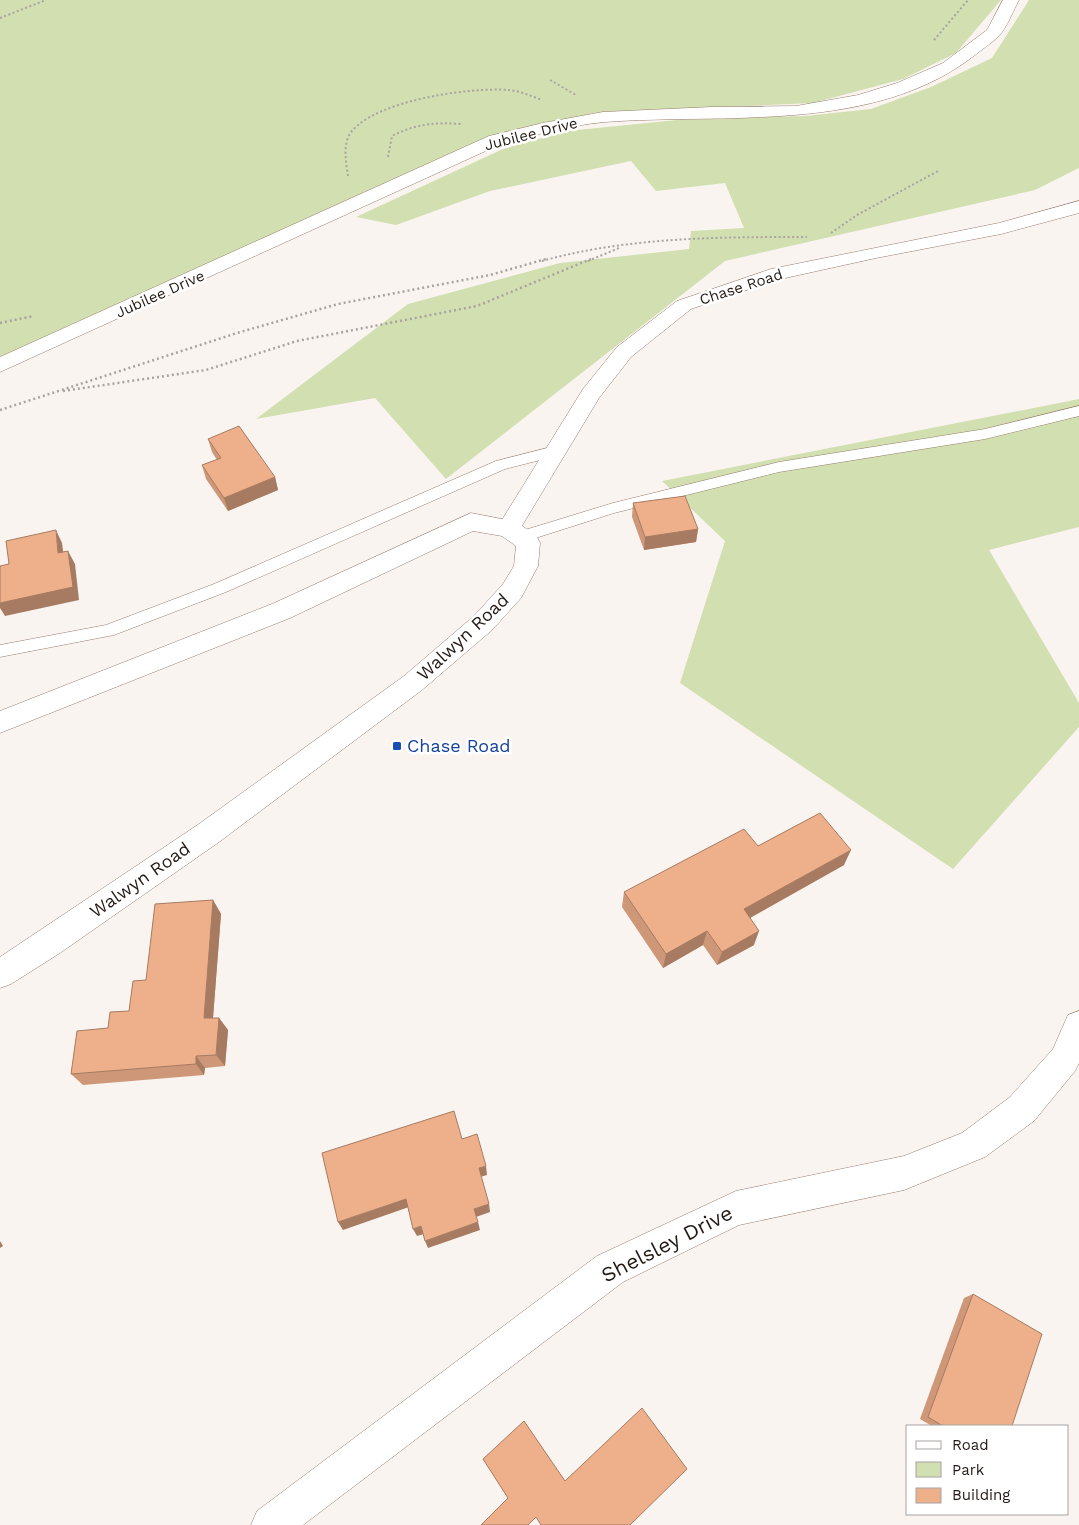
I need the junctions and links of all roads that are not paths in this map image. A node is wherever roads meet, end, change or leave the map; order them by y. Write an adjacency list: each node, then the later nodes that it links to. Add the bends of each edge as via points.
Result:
1 (1010, 0): 3 (main road, Jubilee Drive, via 993,33 949,67 903,87 860,100 796,111 603,117 495,140)
2 (1079, 207): 5 (main road, Chase Road, via 1001,228 771,275 684,305 624,352 591,394)
3 (0, 365)
4 (1079, 411): 6 (lane, via 984,434 778,467)
5 (555, 451): 6 (main road, Chase Road); 7 (lane, via 501,465 220,588 108,631)
6 (514, 532): 8 (main road, via 471,522 281,611); 9 (main road, Walwyn Road, via 528,543 526,566 512,592 483,623 413,683 209,833)
7 (0, 651)
8 (0, 722)
9 (0, 974)
10 (1079, 1026): 11 (main road, Shelsley Drive, via 1064,1060 1022,1109 973,1145 904,1173 736,1208 610,1269)
11 (271, 1525)

